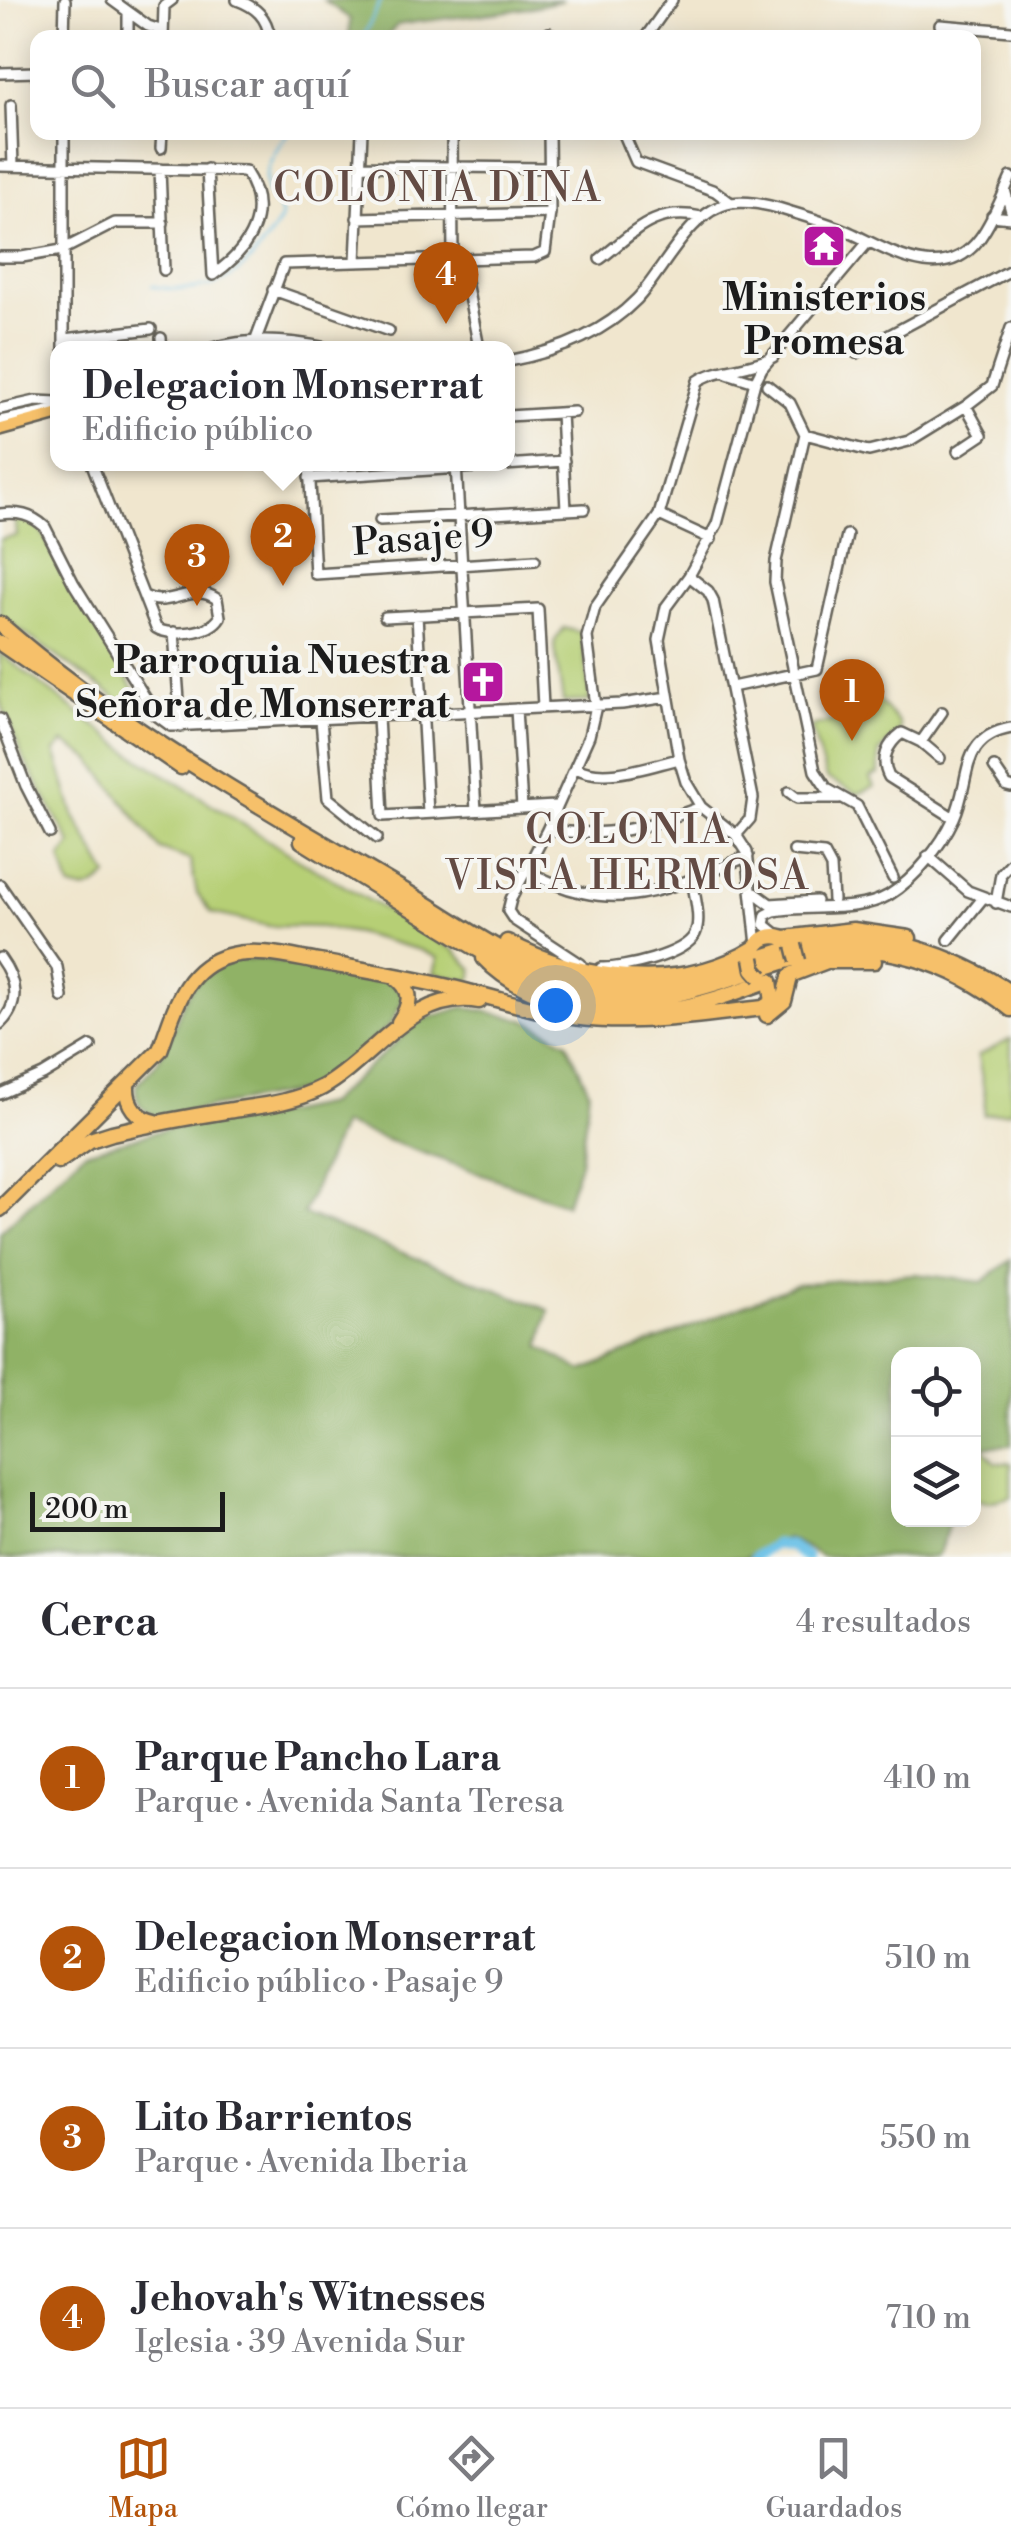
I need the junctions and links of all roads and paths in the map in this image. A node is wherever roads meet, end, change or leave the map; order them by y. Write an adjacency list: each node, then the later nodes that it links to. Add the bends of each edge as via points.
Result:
1 (64, 0): 8 (street)
2 (112, 0): 6 (street)
3 (237, 0): 12 (street, via 264,18)
4 (672, 0): 13 (street)
5 (168, 3): 11 (street)
6 (128, 14): 9 (street); 10 (street)
7 (940, 25): 14 (street)
8 (64, 30)
9 (128, 30)
10 (156, 30)
11 (164, 30)
12 (268, 30)
13 (651, 30)
14 (1011, 30)
15 (30, 72): 16 (street)
16 (0, 73)
17 (11, 106): 26 (street)
18 (64, 140): 27 (street)
19 (162, 140): 24 (street)
20 (362, 140): 28 (street)
21 (452, 140): 29 (street)
22 (549, 140): 31 (street)
23 (627, 140): 35 (street, via 636,162 715,190)
24 (162, 148)
25 (0, 166): 26 (street)
26 (13, 166): 27 (street)
27 (63, 166): 32 (street); 44 (street)
28 (361, 166): 29 (street); 41 (street)
29 (452, 167): 31 (street); 37 (street)
30 (206, 168): 30 (street, via 213,275 238,257 258,204 245,172); 32 (street)
31 (548, 168): 36 (street)
32 (160, 169): 42 (street)
33 (1011, 176): 34 (street)
34 (1005, 190): 38 (street); 39 (street)
35 (731, 203): 40 (street); 43 (street, via 778,208)
36 (550, 213): 37 (street); 48 (street, via 545,252)
37 (453, 214): 41 (street); 48 (street)
38 (1011, 214): 39 (street)
39 (992, 216): 43 (street, via 969,249 939,263 909,260)
40 (701, 217): 46 (street, via 682,213 649,220); 61 (street, via 612,322 560,348)
41 (357, 218): 47 (street)
42 (163, 223): 44 (street, via 115,223); 49 (street)
43 (868, 242): 60 (street)
44 (62, 250): 45 (street); 55 (street)
45 (0, 257)
46 (600, 259)
47 (356, 260): 48 (street); 51 (street, via 284,264)
48 (453, 260): 58 (street, via 465,276)
49 (164, 270)
50 (1011, 270): 59 (street)
51 (273, 290): 54 (street); 57 (street)
52 (1011, 328): 67 (street, via 992,386)
53 (152, 329): 56 (street)
54 (389, 330)
55 (64, 341)
56 (82, 341)
57 (255, 341)
58 (478, 341)
59 (856, 353)
60 (773, 357): 62 (street); 63 (street); 64 (street)
61 (515, 359)
62 (724, 372): 63 (street); 90 (street, via 704,377 694,390)
63 (755, 382): 66 (street)
64 (766, 386): 66 (street); 78 (street, via 790,403)
65 (50, 406): 68 (street, via 36,401)
66 (749, 406): 94 (street)
67 (966, 406): 78 (street, via 909,441 880,450); 79 (street, via 982,435)
68 (0, 408)
69 (32, 408): 70 (street)
70 (50, 408)
71 (50, 410): 76 (street)
72 (50, 411): 77 (main road)
73 (574, 412): 74 (street)
74 (562, 413): 75 (street); 80 (street)
75 (515, 416)
76 (0, 421)
77 (0, 430)
78 (805, 434): 105 (street, via 775,568)
79 (958, 451)
80 (564, 461): 81 (street); 88 (street)
81 (515, 463)
82 (95, 471): 98 (street)
83 (308, 471): 86 (street)
84 (395, 471): 86 (street)
85 (457, 471): 91 (street)
86 (309, 478): 96 (street, Pasaje 9, via 315,574)
87 (584, 509): 88 (street)
88 (566, 510): 91 (street)
89 (0, 514): 117 (street, via 31,516 45,527 156,714)
90 (659, 515): 94 (street); 108 (street, via 605,589 590,622)
91 (458, 516): 92 (street); 96 (street)
92 (380, 520)
93 (847, 536): 105 (street, via 821,663)
94 (711, 539): 97 (street)
95 (535, 560): 96 (street, Pasaje 9)
96 (461, 565): 99 (street)
97 (689, 576): 106 (street, via 711,596); 107 (street, via 666,607 659,631)
98 (144, 596): 103 (street, via 156,628); 103 (street, via 165,602 200,592 217,599 215,626)
99 (464, 613): 100 (street); 109 (street, via 538,609); 111 (street)
100 (417, 615): 101 (street); 113 (street)
101 (385, 617)
102 (0, 624): 153 (highway, via 188,761)
103 (174, 632): 117 (street)
104 (0, 640): 157 (highway, via 160,754)
105 (793, 674): 106 (street); 124 (street)
106 (732, 687): 137 (street, via 753,803)
107 (668, 697): 108 (street); 121 (street)
108 (596, 706): 109 (street); 123 (street)
109 (543, 708): 110 (street)
110 (516, 709): 111 (street); 131 (street)
111 (470, 711): 113 (street); 132 (street)
112 (942, 712): 119 (street)
113 (422, 714): 114 (street); 133 (street)
114 (378, 716): 116 (street); 133 (street, via 383,816)
115 (0, 719): 136 (street)
116 (321, 720): 117 (street); 138 (street, via 328,798)
117 (181, 726)
118 (1011, 728): 134 (street, via 978,742)
119 (920, 742): 120 (street); 134 (street, via 898,735 886,751 885,769)
120 (940, 758)
121 (679, 759): 123 (street, via 594,774); 130 (street)
122 (994, 767): 125 (street)
123 (576, 768): 129 (street)
124 (819, 781): 127 (street); 128 (street)
125 (1010, 789)
126 (789, 792): 127 (street)
127 (806, 798): 128 (street)
128 (844, 798): 146 (street, via 856,806)
129 (556, 806): 131 (street); 135 (street)
130 (701, 806): 135 (street, via 625,832); 137 (street)
131 (522, 808): 132 (street)
132 (476, 811): 133 (street)
133 (428, 813)
134 (954, 818): 141 (street)
135 (547, 830): 143 (street)
136 (50, 833)
137 (736, 834): 140 (street)
138 (377, 838)
139 (794, 850): 151 (street, via 824,854)
140 (748, 856): 144 (street); 148 (street)
141 (928, 856): 145 (street); 150 (street)
142 (1011, 863): 152 (street, via 1001,874)
143 (525, 870): 144 (street, via 568,891 602,898 635,897); 144 (street, via 508,907 514,920 571,960 605,968 641,964 697,933)
144 (692, 879)
145 (908, 880): 146 (street); 149 (street)
146 (892, 881): 149 (street); 151 (street, via 874,896)
147 (0, 885): 164 (street, via 57,967)
148 (754, 891): 151 (street, via 770,904); 158 (street)
149 (886, 896): 155 (street, via 766,916 764,924)
150 (983, 898): 152 (street); 156 (street)
151 (833, 900)
152 (996, 902): 154 (street)
153 (428, 905): 158 (highway, via 544,960 595,974 680,974); 163 (highway, via 531,965 599,986 682,984 838,939 919,949)
154 (1011, 907)
155 (786, 939): 158 (highway, via 765,938); 160 (highway, bridge); 163 (highway, via 852,930 908,938 976,963)
156 (949, 940)
157 (474, 947): 162 (highway, via 517,984 602,1009 682,1007); 165 (highway, via 570,993 630,1000 699,991 814,953 875,952 960,974)
158 (754, 950): 162 (highway, bridge, via 754,969)
159 (0, 958): 166 (street, via 14,992)
160 (794, 971): 162 (highway); 165 (highway, via 835,960 899,964 950,976); 167 (highway, via 784,1001 764,1016 637,1028 567,1023 462,999 432,1006)
161 (389, 974): 162 (highway, via 557,1014 614,1020 763,1008 773,1002); 167 (highway, via 410,998); 169 (highway, via 260,953 226,956 182,990 160,1050)
162 (766, 980)
163 (1011, 992)
164 (62, 997)
165 (1011, 1010)
166 (0, 1024)
167 (392, 1030): 171 (highway, via 340,1076 306,1095)
168 (91, 1046): 170 (street)
169 (127, 1085): 171 (highway, via 133,1110); 172 (highway)
170 (0, 1094)
171 (156, 1122): 173 (highway, via 77,1148)
172 (0, 1208)
173 (0, 1218)

